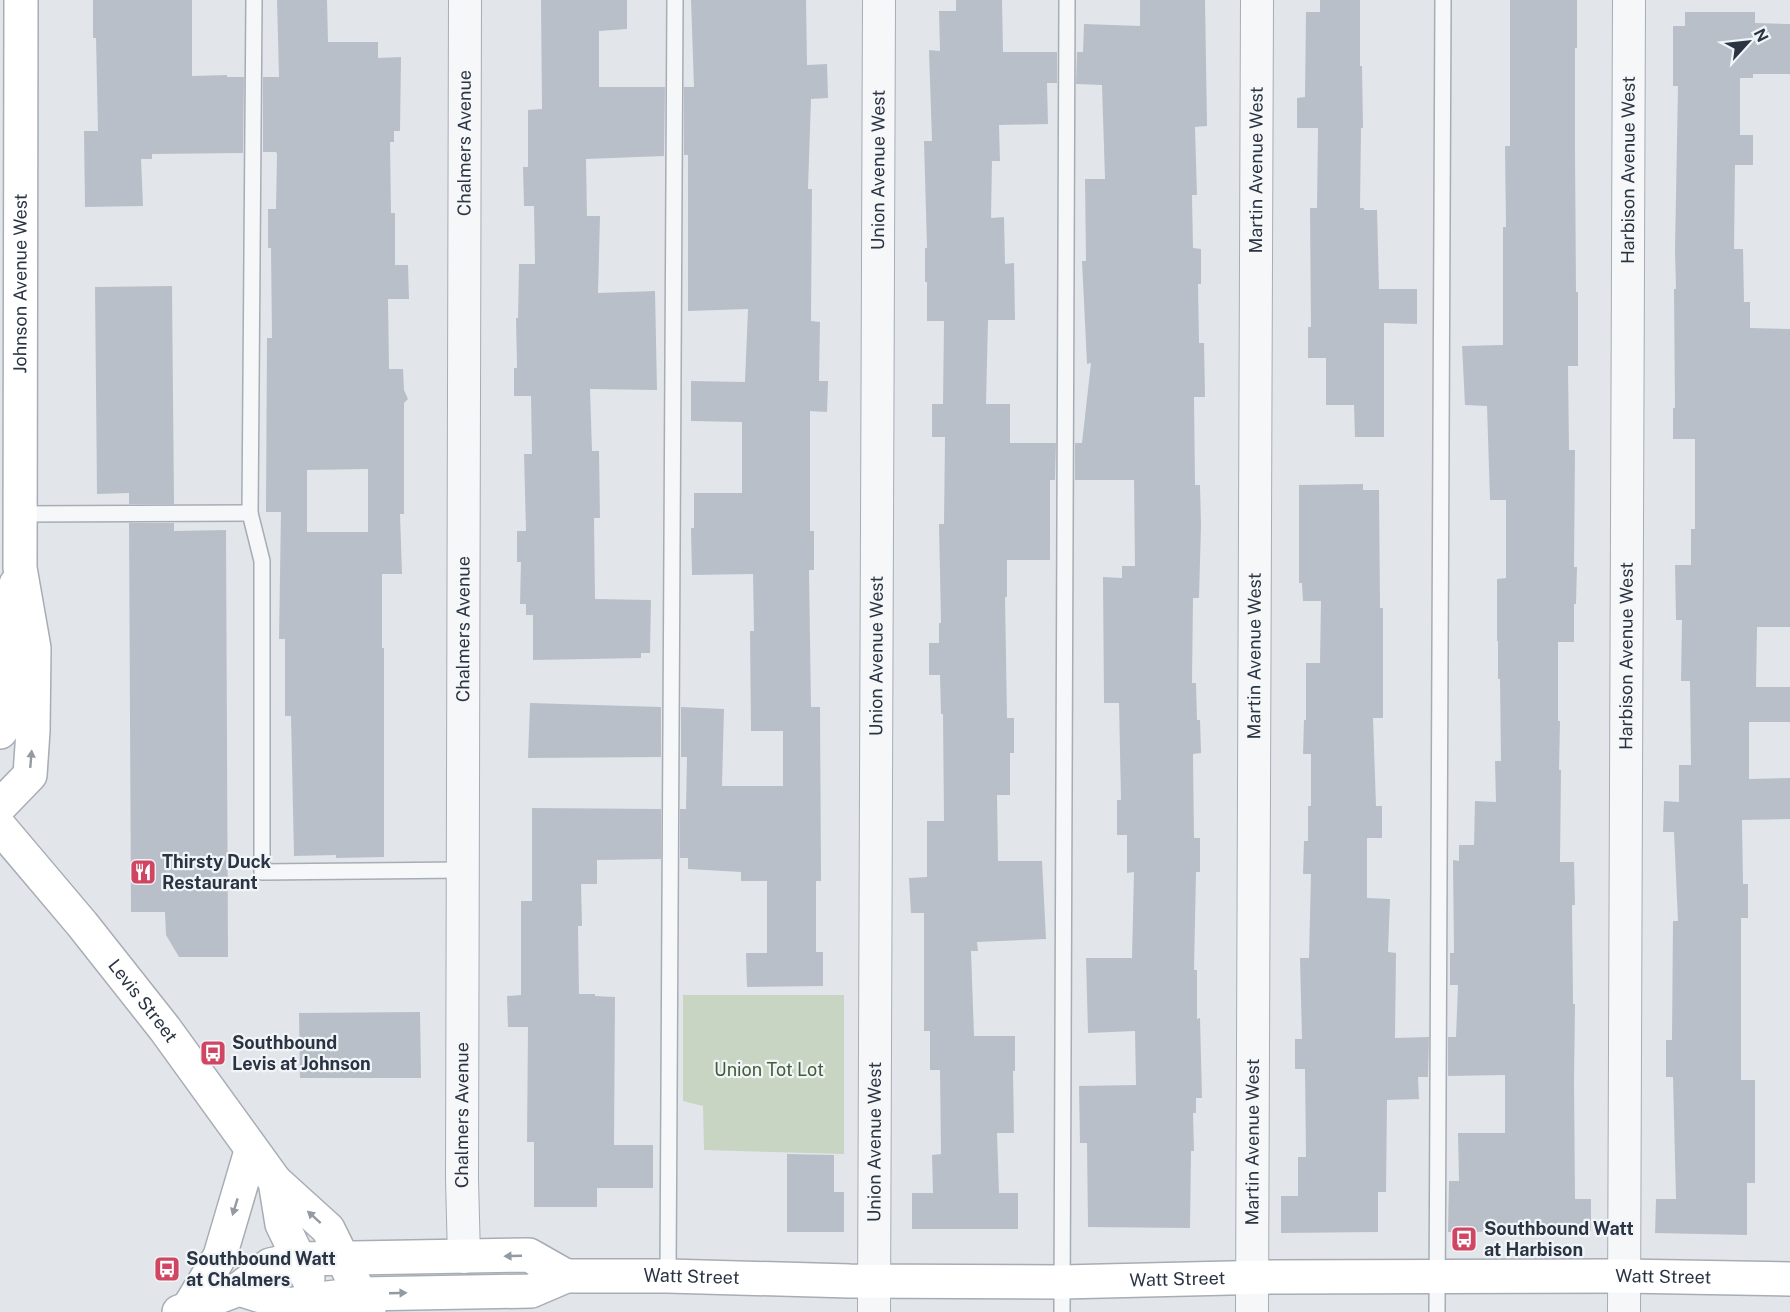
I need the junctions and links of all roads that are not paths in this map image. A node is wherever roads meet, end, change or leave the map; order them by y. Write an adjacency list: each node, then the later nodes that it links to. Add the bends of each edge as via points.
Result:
1 (21, 0): 11 (main road, Johnson Avenue West)
2 (254, 0): 10 (lane)
3 (465, 0): 16 (street, Chalmers Avenue)
4 (675, 0): 23 (lane)
5 (879, 0): 30 (street, Union Avenue West)
6 (1067, 0): 31 (lane)
7 (1257, 0): 26 (street, Martin Avenue West)
8 (1443, 0): 24 (lane)
9 (1629, 0): 25 (street, Harbison Avenue West)
10 (250, 513): 11 (lane); 16 (lane, via 262,561 262,872)
11 (20, 514): 12 (main road, Johnson Avenue West)
12 (20, 568): 13 (main road, Johnson Avenue West, via 3,647); 14 (main road, Johnson Avenue West, one-way to 12, via 30,775 33,648)
13 (0, 732)
14 (0, 806)
15 (0, 827): 17 (main road, Levis Street, via 165,1029)
16 (464, 870): 19 (street, Chalmers Avenue)
17 (251, 1150): 18 (main road, Levis Street); 34 (main road, one-way to 34, via 220,1256)
18 (275, 1182): 20 (main road, Levis Street, via 282,1224); 21 (main road, Levis Street, one-way to 18, via 328,1229)
19 (464, 1257): 21 (main road, Watt Street); 22 (main road, Watt Street, one-way to 19, via 529,1255)
20 (298, 1259): 21 (main road, Watt Street); 28 (main road, Watt Street, via 270,1265); 33 (main road, Levis Street)
21 (343, 1259): 32 (main road, Levis Street)
22 (566, 1276): 23 (main road, Watt Street); 29 (main road, Watt Street, via 531,1291)
23 (668, 1276): 30 (main road, Watt Street)
24 (1437, 1276): 25 (main road, Watt Street); 26 (main road, Watt Street); 37 (lane)
25 (1624, 1276): 27 (main road, Watt Street); 38 (street, Harbison Avenue West)
26 (1252, 1277): 31 (main road, Watt Street); 36 (street, Martin Avenue West)
27 (1790, 1279)
28 (239, 1289): 33 (main road, Watt Street, via 290,1305); 34 (main road, Watt Street)
29 (493, 1291): 32 (main road, Watt Street, one-way to 29); 35 (main road)
30 (874, 1296): 31 (main road, Watt Street)
31 (1062, 1297)
32 (365, 1303): 33 (main road, Watt Street)
33 (322, 1306)
34 (184, 1310)
35 (460, 1312)
36 (1252, 1312)
37 (1437, 1312)
38 (1624, 1312)

